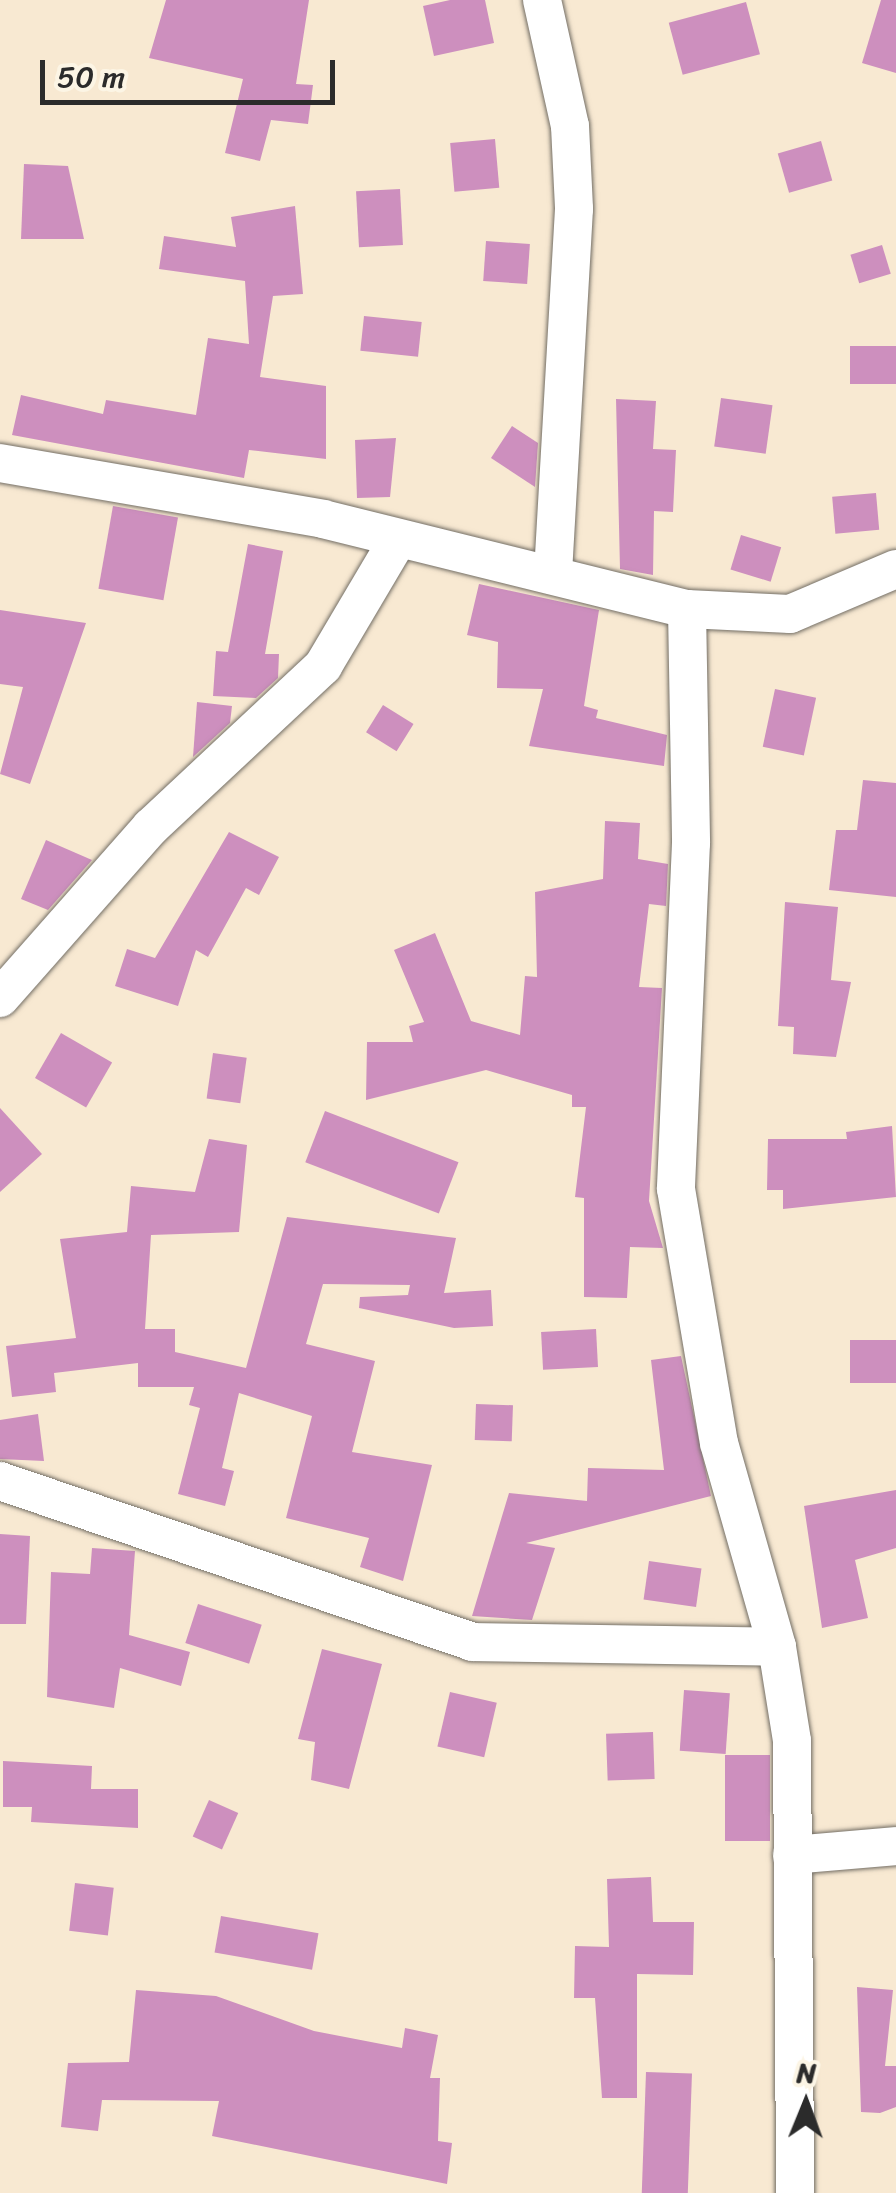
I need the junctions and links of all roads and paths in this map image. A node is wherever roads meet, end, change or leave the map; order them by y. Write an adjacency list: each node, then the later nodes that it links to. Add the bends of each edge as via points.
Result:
1 (542, 0): 5 (street, via 570,126 574,209)
2 (0, 463): 3 (street)
3 (398, 539): 5 (street); 7 (street, via 322,666 152,827)
4 (896, 569): 6 (street, via 790,614)
5 (553, 572): 6 (street)
6 (687, 609): 9 (street, via 692,843 676,1189 719,1443)
7 (0, 998)
8 (0, 1481): 9 (street, via 472,1642)
9 (777, 1646): 11 (street, via 792,1741)
10 (896, 1846): 11 (street)
11 (792, 1855): 12 (street)
12 (794, 2193)

